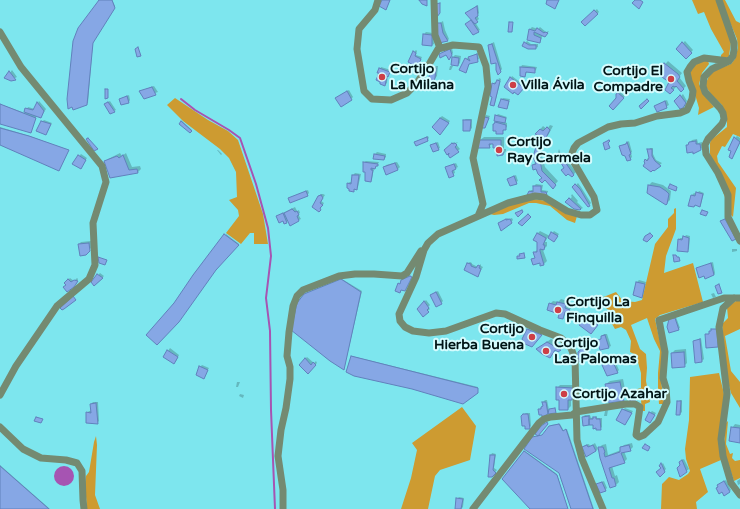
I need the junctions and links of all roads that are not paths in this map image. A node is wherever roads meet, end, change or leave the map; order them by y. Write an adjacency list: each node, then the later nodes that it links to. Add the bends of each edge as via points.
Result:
1 (378, 0): 5 (street, via 375,10 359,29 357,50 364,91 372,99 391,100 407,93 417,83)
2 (434, 0): 5 (street, via 435,35)
3 (719, 0): 6 (street, via 734,43 733,56)
4 (0, 32): 11 (street, via 21,67 102,166 106,182 93,223 95,265 89,279 57,306 16,366)
5 (440, 48): 7 (street, via 453,45 479,46 486,66 488,87 473,158 483,204)
6 (729, 61): 7 (street, via 704,58 694,62 687,72 692,99 687,110 608,127 578,143 572,153 573,161 594,197 597,210 590,215 581,215 544,197 535,196 508,203); 8 (street, via 712,69 704,77 705,92 720,108 724,119 705,145 706,154 728,195 728,217)
7 (478, 216): 9 (street, via 438,234)
8 (740, 241)
9 (424, 250): 12 (street, via 416,278 399,314 400,321 405,327 429,333 446,331 496,314 505,314 561,338 575,359); 16 (street, via 420,251 407,273 402,276 339,276 303,290 297,296 289,332 287,356 290,379 278,456)
10 (737, 298): 12 (street, via 724,298 659,320 665,352 664,378 667,402 658,422 644,435 636,435 640,407 635,404); 14 (street, via 723,308 719,327 728,394 721,439 723,456 731,483)
11 (0, 395)
12 (576, 412): 17 (street, via 572,415 550,417 539,423); 18 (street, via 577,440 582,459)
13 (0, 427): 15 (street, via 29,452 42,458 77,463 82,471)
14 (740, 495)
15 (84, 509)
16 (283, 509)
17 (473, 509)
18 (603, 509)

